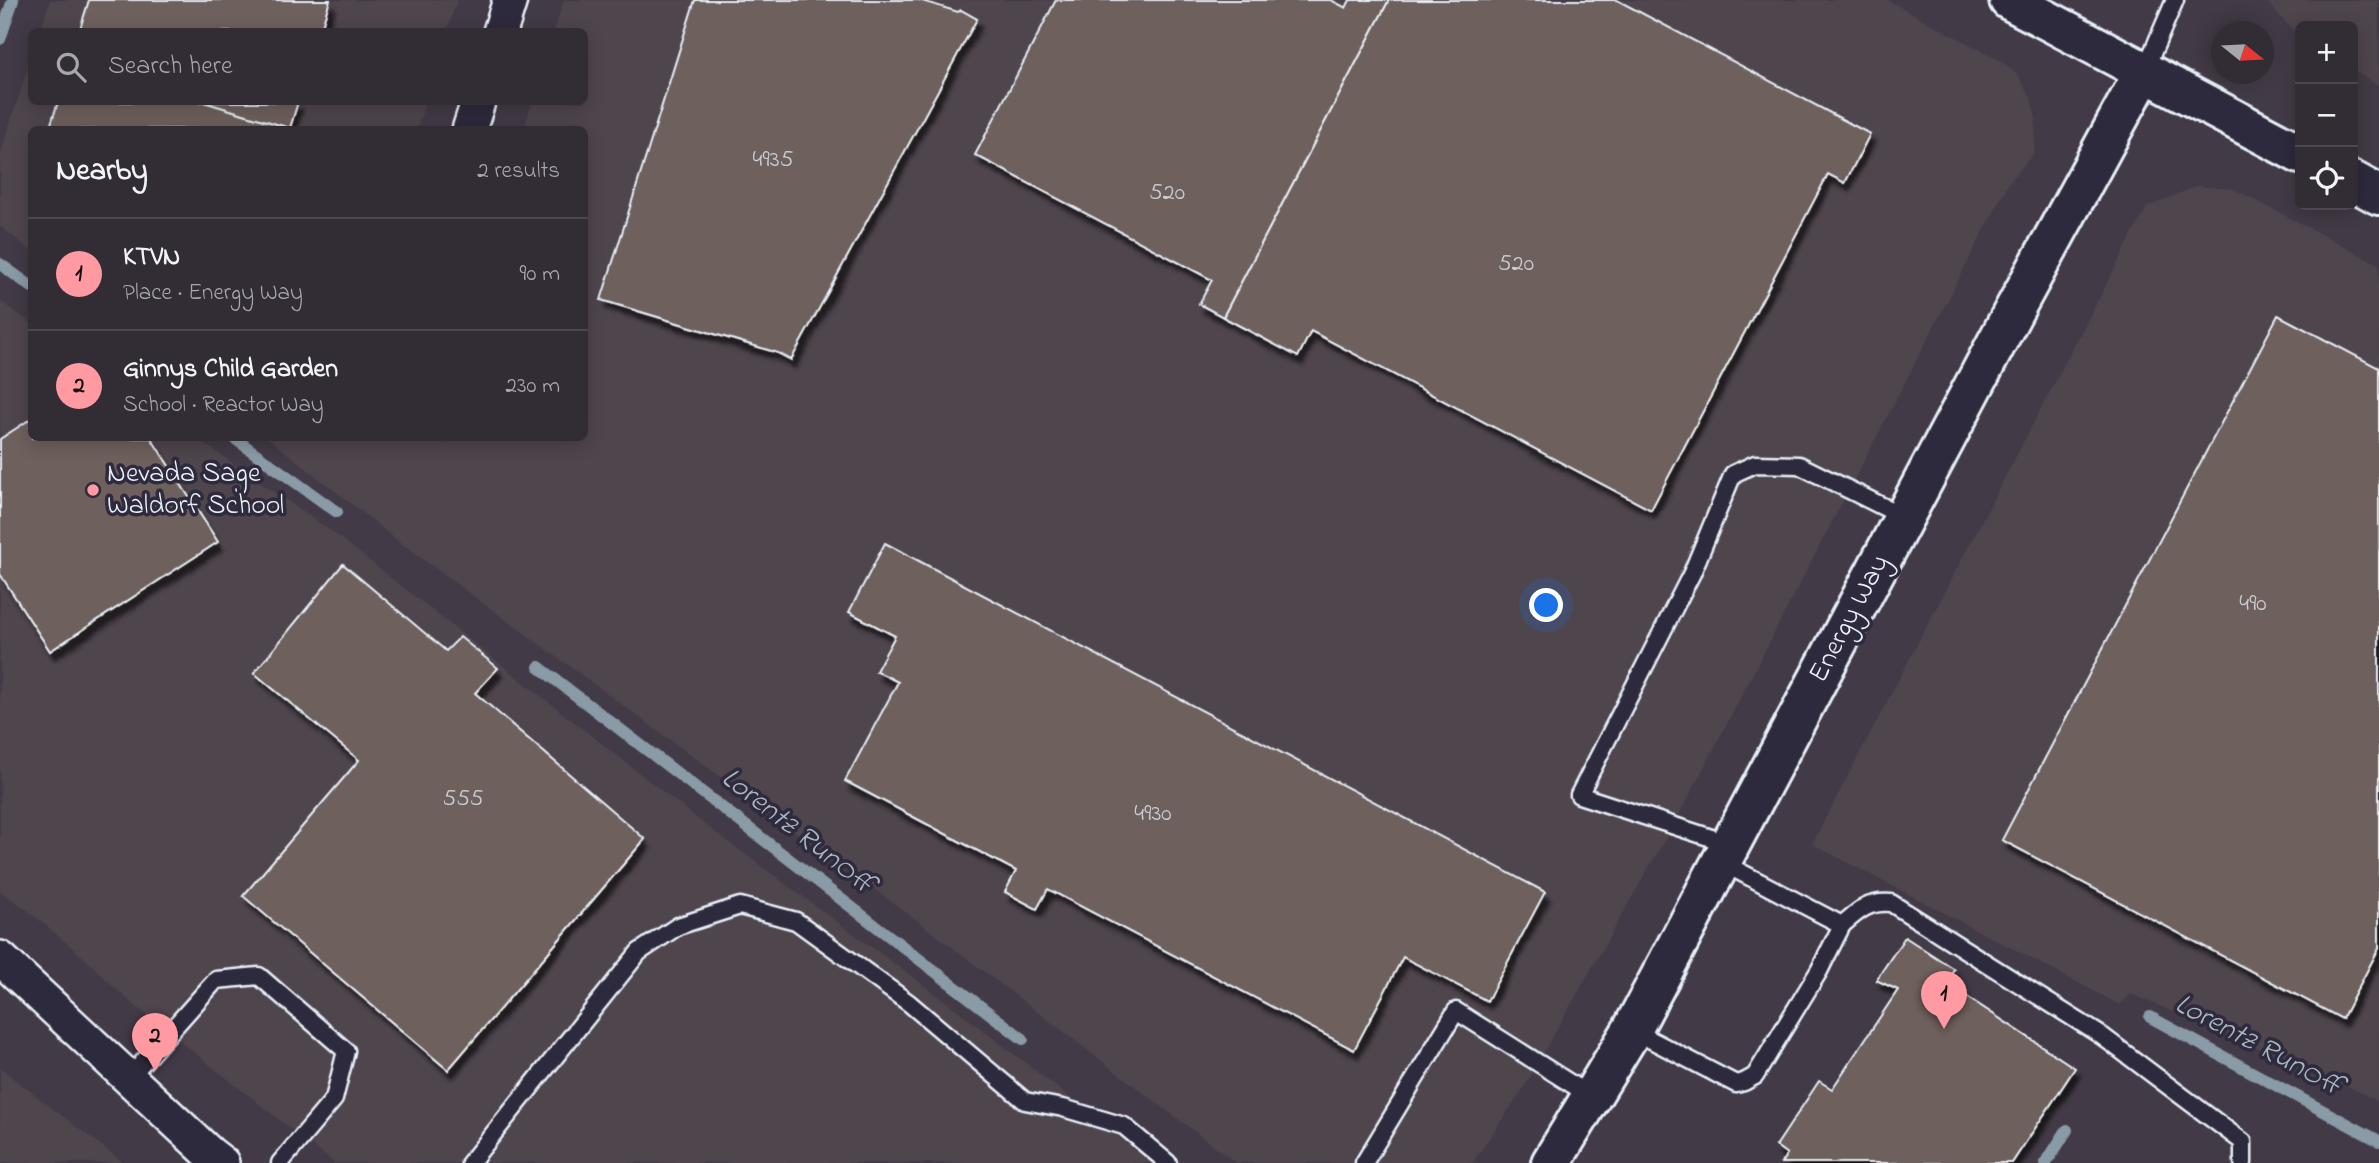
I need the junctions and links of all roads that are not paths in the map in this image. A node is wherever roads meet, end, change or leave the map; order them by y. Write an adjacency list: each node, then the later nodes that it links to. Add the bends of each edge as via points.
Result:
1 (510, 0): 4 (street)
2 (2009, 0): 5 (street)
3 (2175, 0): 5 (lane)
4 (501, 28)
5 (2144, 72): 8 (street); 11 (street, Energy Way)
6 (477, 105): 7 (street)
7 (470, 126)
8 (2295, 151)
9 (2358, 184): 10 (street)
10 (2379, 195)
11 (1904, 517): 12 (street, Energy Way); 12 (lane, via 1799,465 1755,464 1733,474 1692,573 1579,794)
12 (1726, 853): 13 (lane); 15 (street, Energy Way)
13 (1842, 925): 15 (lane, via 1755,1076 1744,1082 1736,1084); 24 (lane, via 1864,906 1891,903 2102,1036 2243,1142)
14 (0, 958): 16 (street)
15 (1632, 1030): 17 (street, Energy Way)
16 (128, 1079): 18 (street); 19 (lane, via 216,980 259,976 346,1051 334,1099)
17 (1592, 1097): 22 (lane, via 1456,1011); 23 (street, Energy Way)
18 (212, 1160)
19 (280, 1163)
20 (470, 1163): 21 (lane, via 639,952 678,926 740,906 796,921 909,1003 1024,1101 1124,1126)
21 (1168, 1163)
22 (1364, 1163)
23 (1551, 1163)
24 (2243, 1163)

